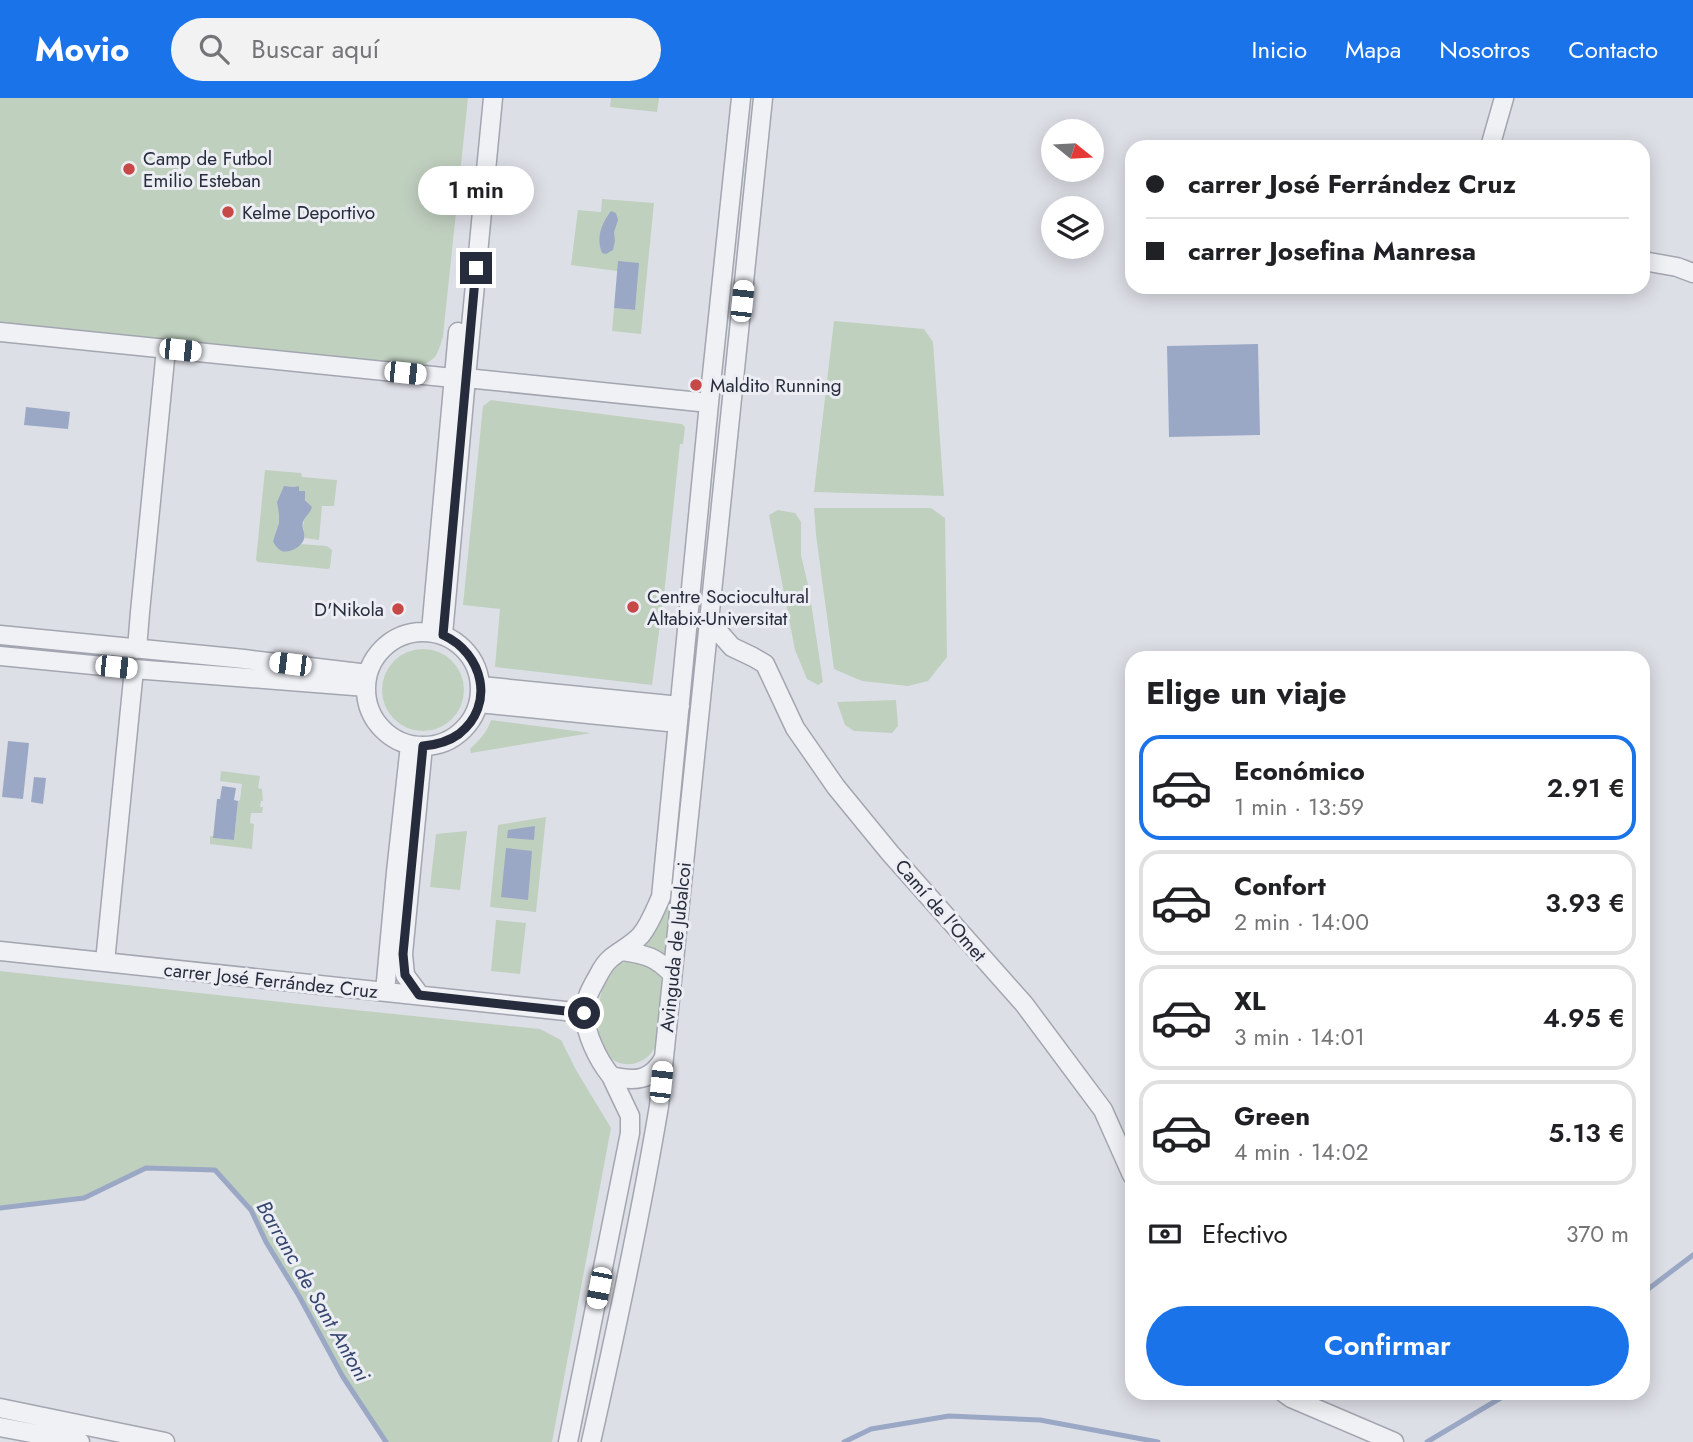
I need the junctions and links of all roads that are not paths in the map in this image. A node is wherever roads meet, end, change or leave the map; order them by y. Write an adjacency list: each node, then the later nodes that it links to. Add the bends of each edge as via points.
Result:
1 (481, 98): 11 (street)
2 (493, 98): 11 (street)
3 (741, 98): 12 (street, Avinguda de Jubalcoi)
4 (763, 98): 13 (street, Avinguda de Jubalcoi)
5 (1504, 98): 6 (street)
6 (1492, 140)
7 (1650, 262): 8 (street)
8 (1693, 273)
9 (0, 332): 10 (street)
10 (166, 349): 11 (street); 16 (street)
11 (459, 378): 12 (street); 14 (street)
12 (709, 403): 23 (street, Avinguda de Jubalcoi)
13 (709, 621): 17 (street, Camí de l'Omet); 20 (street, Avinguda de Jubalcoi)
14 (437, 633): 21 (street, via 414,632 397,638 376,657); 22 (street, via 463,647 472,659)
15 (0, 635): 16 (street)
16 (137, 649): 21 (street, via 244,659)
17 (742, 652): 20 (street, via 713,662); 36 (street, Camí de l'Omet, via 765,664 795,728 836,787 1032,1014 1102,1110)
18 (0, 656): 19 (street)
19 (134, 669): 21 (street); 28 (street)
20 (704, 677): 29 (street, Avinguda de Jubalcoi)
21 (367, 681): 24 (street, via 367,700 377,723 399,741)
22 (480, 694): 23 (street); 24 (street, via 475,713 458,734 447,741)
23 (679, 714): 26 (street, Avinguda de Jubalcoi, via 661,897 640,935)
24 (416, 745): 27 (street); 32 (street, via 403,954 405,975)
25 (0, 951): 28 (street, carrer José Ferrández Cruz)
26 (623, 951): 29 (street, via 644,954); 33 (street, Avinguda de Jubalcoi, via 602,968)
27 (389, 952): 30 (street, via 372,979); 31 (street)
28 (105, 962): 30 (street, carrer José Ferrández Cruz)
29 (672, 974): 34 (street, Avinguda de Jubalcoi)
30 (359, 989): 31 (street, carrer José Ferrández Cruz)
31 (385, 992): 32 (street, carrer José Ferrández Cruz)
32 (419, 995): 33 (street, carrer José Ferrández Cruz)
33 (584, 1013): 35 (street, via 589,1034)
34 (664, 1058): 35 (street, Avinguda de Jubalcoi, via 648,1076 630,1080); 43 (street, via 648,1170)
35 (611, 1076): 42 (street, via 630,1116 630,1133)
36 (1125, 1160)
37 (1296, 1400): 44 (street)
38 (0, 1408): 41 (street)
39 (0, 1427): 40 (street)
40 (80, 1442)
41 (165, 1442)
42 (568, 1442)
43 (591, 1442)
44 (1394, 1442)

